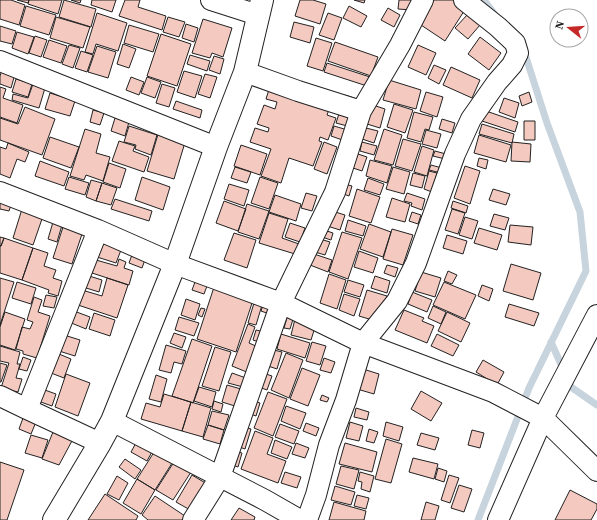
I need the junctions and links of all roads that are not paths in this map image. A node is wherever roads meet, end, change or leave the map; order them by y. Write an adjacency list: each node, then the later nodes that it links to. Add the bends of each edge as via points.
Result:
1 (211, 0): 4 (street)
2 (423, 0): 7 (street)
3 (464, 0): 14 (street, via 515,43 518,53 512,65 471,119 439,195 416,263 397,300)
4 (260, 7): 6 (street)
5 (0, 61): 8 (street)
6 (245, 72): 7 (street); 8 (street)
7 (361, 111): 12 (street, via 335,192)
8 (216, 147): 11 (street)
9 (0, 192): 10 (street)
10 (98, 230): 11 (street); 16 (street)
11 (174, 264): 12 (street); 18 (street)
12 (281, 303): 14 (street); 21 (street)
13 (597, 315): 17 (street)
14 (363, 343): 17 (street, via 493,392); 25 (street)
15 (0, 396): 16 (street)
16 (27, 409): 19 (street)
17 (542, 418): 20 (street); 26 (street)
18 (112, 421): 19 (street); 21 (street)
19 (100, 443): 22 (street)
20 (597, 471)
21 (220, 477): 23 (street); 24 (street)
22 (54, 520)
23 (193, 520)
24 (300, 520)
25 (307, 520)
26 (498, 520)

